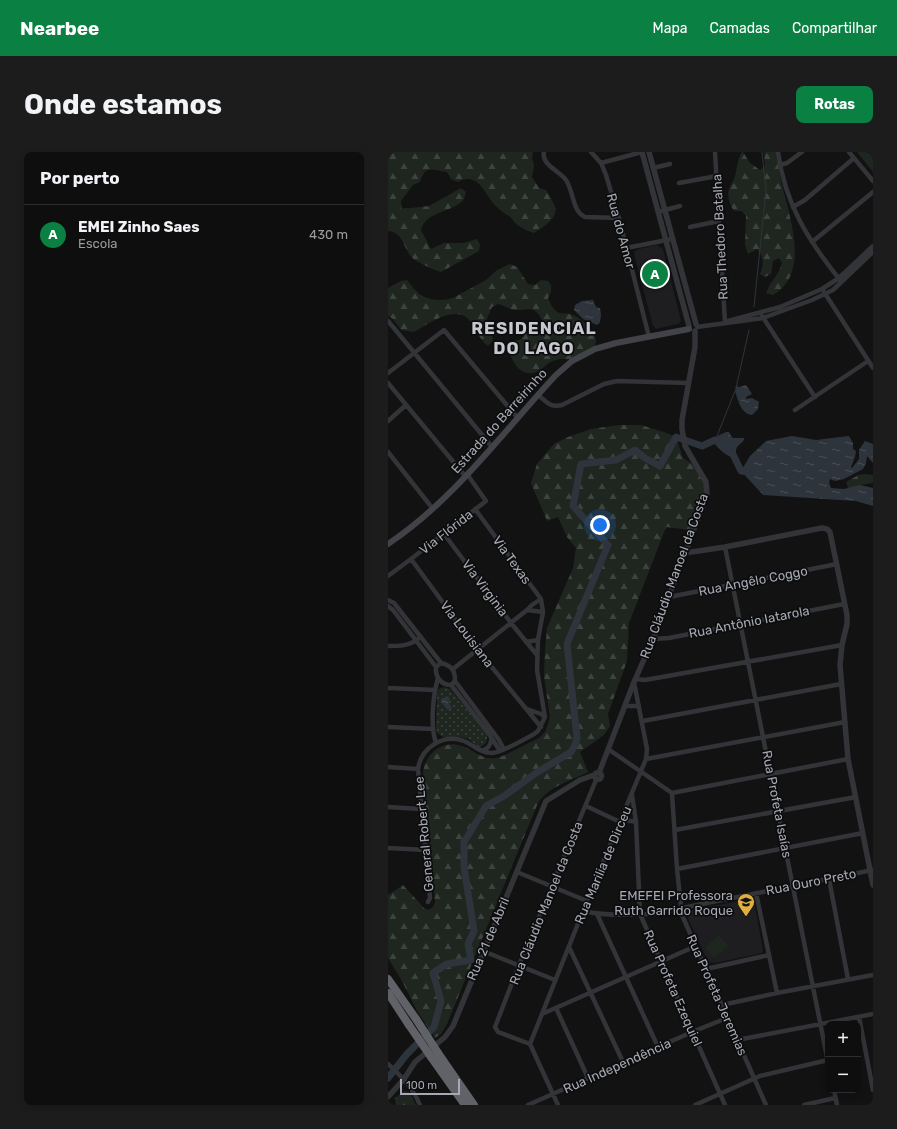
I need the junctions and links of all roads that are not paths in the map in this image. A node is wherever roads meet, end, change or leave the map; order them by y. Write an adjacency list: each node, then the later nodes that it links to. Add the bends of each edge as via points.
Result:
1 (544, 152): 21 (street, via 547,163 565,179 571,189 577,212 586,217)
2 (591, 152): 10 (street, Rua do Amor)
3 (642, 152): 10 (street); 20 (street)
4 (649, 152): 13 (street)
5 (715, 152): 14 (street, Rua Thedoro Batalha)
6 (778, 152): 12 (street)
7 (802, 152): 12 (street)
8 (849, 152): 9 (street)
9 (854, 158): 15 (street); 19 (street, via 805,200)
10 (601, 163): 21 (street, Rua do Amor)
11 (670, 164): 13 (street)
12 (780, 166): 19 (street)
13 (653, 168): 20 (street)
14 (717, 176): 16 (street); 22 (street, Rua Thedoro Batalha)
15 (873, 181)
16 (679, 183)
17 (873, 192): 25 (street)
18 (680, 206): 20 (street)
19 (793, 207): 25 (street, via 801,226)
20 (661, 211): 24 (street)
21 (618, 218): 27 (street, Rua do Amor)
22 (719, 221): 23 (street); 35 (street, Rua Thedoro Batalha)
23 (690, 227)
24 (669, 240): 27 (street); 36 (street); 37 (street, Rua Cláudio Manoel da Costa)
25 (812, 242): 29 (street)
26 (873, 246): 29 (street)
27 (626, 248): 38 (street, Rua do Amor)
28 (873, 252): 29 (street)
29 (840, 280): 30 (street); 31 (street)
30 (822, 289): 31 (street); 32 (street)
31 (825, 294): 33 (street); 40 (street)
32 (760, 313): 33 (street); 35 (street)
33 (762, 318): 35 (street); 46 (street)
34 (388, 321): 39 (street)
35 (725, 323): 37 (street)
36 (689, 327): 37 (street, via 692,332); 38 (main road, Estrada do Barreirinho)
37 (696, 327): 44 (street, Rua Cláudio Manoel da Costa, via 696,347)
38 (649, 337): 45 (main road, Estrada do Barreirinho, via 608,345 583,354 556,374)
39 (414, 352): 42 (street); 49 (street, via 444,330 447,331); 51 (street)
40 (868, 361): 41 (street); 46 (street)
41 (873, 368)
42 (388, 373)
43 (388, 383): 47 (street)
44 (689, 383): 45 (street, via 617,381 604,384 556,406); 59 (street, Rua Cláudio Manoel da Costa, via 682,429 685,446 706,482 707,494)
45 (538, 395): 49 (main road, Estrada do Barreirinho)
46 (814, 397): 48 (street)
47 (406, 405): 50 (street); 53 (street)
48 (795, 410)
49 (518, 417): 51 (main road, Estrada do Barreirinho)
50 (388, 421)
51 (492, 447): 53 (main road, Estrada do Barreirinho)
52 (388, 452): 54 (street)
53 (466, 475): 54 (main road, Estrada do Barreirinho); 55 (street, Via Flórida, via 486,501)
54 (433, 509): 57 (main road, Estrada do Barreirinho)
55 (475, 510): 56 (street, Via Flórida); 65 (street, Via Texas)
56 (444, 534): 60 (street, Via Flórida); 71 (street, Via Virginia)
57 (388, 544)
58 (726, 547): 59 (street); 61 (street, via 822,528 830,532); 63 (street, Rua Profeta Isaías)
59 (685, 553): 64 (street, Rua Cláudio Manoel da Costa)
60 (411, 559): 62 (street, Via Flórida); 79 (street, Via Louisiana)
61 (837, 564): 63 (street, Rua Angêlo Coggo); 67 (street)
62 (388, 576)
63 (733, 585): 64 (street, Rua Angêlo Coggo); 72 (street, Rua Profeta Isaías)
64 (669, 597): 74 (street, Rua Cláudio Manoel da Costa)
65 (541, 599): 69 (street); 70 (street, Via Texas)
66 (389, 600): 73 (street, via 394,603)
67 (844, 604): 72 (street, Rua Antônio Iatarola); 77 (street, via 847,624)
68 (388, 606): 73 (street)
69 (527, 610): 70 (street); 71 (street)
70 (543, 612): 75 (street)
71 (510, 623): 76 (street, Via Virginia); 79 (street)
72 (741, 623): 74 (street, Rua Antônio Iatarola, via 669,638); 81 (street, Rua Profeta Isaías)
73 (418, 639): 78 (street, via 404,646); 82 (street); 83 (street)
74 (652, 639): 86 (street, Rua Cláudio Manoel da Costa)
75 (538, 640): 76 (street); 80 (street)
76 (526, 642): 80 (street, Via Virginia)
77 (842, 644): 81 (street); 89 (street)
78 (388, 646)
79 (477, 649): 84 (street); 95 (street, Via Louisiana)
80 (537, 655): 96 (street)
81 (748, 662): 86 (street); 92 (street, Rua Profeta Isaías)
82 (441, 663): 83 (street); 84 (street)
83 (436, 667): 85 (street)
84 (453, 669): 88 (street)
85 (438, 678): 87 (street); 91 (street)
86 (635, 680): 93 (street, Rua Cláudio Manoel da Costa); 94 (street, Rua Marilia de Dirceu)
87 (442, 683): 88 (street); 91 (street)
88 (453, 683): 102 (street); 106 (street, via 496,736)
89 (841, 684): 92 (street); 98 (street)
90 (388, 688): 91 (street)
91 (435, 690): 101 (street)
92 (756, 700): 97 (street); 103 (street, Rua Profeta Isaías)
93 (625, 706): 94 (street); 105 (street, Rua Cláudio Manoel da Costa)
94 (639, 706): 97 (street, Rua Marilia de Dirceu)
95 (524, 707): 96 (street, Via Louisiana); 100 (street, Via Louisiana)
96 (545, 717): 100 (street)
97 (643, 721): 108 (street, Rua Marilia de Dirceu)
98 (845, 722): 103 (street); 109 (street)
99 (388, 727): 101 (street)
100 (541, 727): 106 (street, via 534,734)
101 (433, 729): 104 (street)
102 (489, 734): 106 (street); 107 (street, via 491,742 488,748)
103 (763, 737): 108 (street); 113 (street, Rua Profeta Isaías)
104 (436, 743): 107 (street, via 445,739 457,739); 111 (street, General Robert Lee, via 421,757)
105 (608, 749): 112 (street); 114 (street, Rua Cláudio Manoel da Costa)
106 (502, 750): 107 (street, via 490,753)
107 (482, 751)
108 (646, 759): 112 (street, Rua Marilia de Dirceu)
109 (848, 759): 113 (street); 117 (street)
110 (388, 767): 111 (street)
111 (418, 769): 121 (street, General Robert Lee)
112 (642, 770): 115 (street); 116 (street, Rua Marilia de Dirceu)
113 (771, 774): 115 (street); 122 (street, Rua Profeta Isaías)
114 (596, 777): 119 (street, Rua Cláudio Manoel da Costa); 132 (street, Rua 21 de Abril, via 580,780 546,801)
115 (672, 793): 125 (street, Rua Profeta Jeremias)
116 (632, 795): 118 (street, Rua Profeta Ezequiel)
117 (856, 797): 122 (street); 126 (street)
118 (631, 804): 123 (street, Rua Marilia de Dirceu); 124 (street, Rua Profeta Ezequiel)
119 (586, 806): 123 (street); 135 (street, Rua Cláudio Manoel da Costa)
120 (388, 807): 121 (street)
121 (421, 809): 129 (street, General Robert Lee)
122 (778, 812): 125 (street); 128 (street, Rua Profeta Isaías)
123 (620, 822): 124 (street); 138 (street, Rua Marilia de Dirceu)
124 (636, 822): 143 (street, Rua Profeta Ezequiel)
125 (675, 830): 130 (street, Rua Profeta Jeremias)
126 (863, 833): 128 (street); 131 (street)
127 (388, 848): 129 (street)
128 (785, 848): 130 (street); 136 (street, Rua Profeta Isaías)
129 (425, 850): 139 (street, General Robert Lee, via 430,898)
130 (677, 869): 140 (street, Rua Profeta Jeremias)
131 (872, 870): 133 (street, Rua Ouro Preto); 134 (street)
132 (517, 872): 135 (street); 146 (street, Rua 21 de Abril)
133 (829, 879): 136 (street, Rua Ouro Preto); 154 (street)
134 (873, 885)
135 (552, 886): 138 (street); 149 (street, Rua Cláudio Manoel da Costa)
136 (793, 886): 137 (street, Rua Ouro Preto); 156 (street, Rua Profeta Isaías)
137 (756, 893): 140 (street, Rua Ouro Preto); 147 (street)
138 (587, 901): 141 (street, Rua Marilia de Dirceu)
139 (428, 902)
140 (682, 908): 143 (street, Rua Ouro Preto, via 669,912); 144 (street, Rua Profeta Jeremias)
141 (583, 911): 142 (street, Rua Ouro Preto); 145 (street, Rua Marilia de Dirceu)
142 (597, 914): 143 (street, Rua Ouro Preto); 152 (street)
143 (640, 914): 148 (street, Rua Profeta Ezequiel)
144 (696, 946): 148 (street); 150 (street, Rua Profeta Jeremias)
145 (569, 947): 155 (street, Rua Marilia de Dirceu); 158 (street)
146 (483, 951): 149 (street); 177 (street, Rua 21 de Abril, via 449,1032)
147 (769, 955): 150 (street); 159 (street)
148 (661, 962): 152 (street); 168 (street, Rua Profeta Ezequiel)
149 (519, 965): 155 (street); 170 (street, Rua Cláudio Manoel da Costa, via 495,1027 498,1032)
150 (706, 969): 160 (street, Rua Profeta Jeremias)
151 (873, 975): 154 (street)
152 (625, 977): 158 (street); 171 (street)
153 (388, 979): 166 (highway)
154 (848, 979): 156 (street)
155 (555, 980): 162 (street, Rua Marilia de Dirceu)
156 (813, 986): 159 (street); 167 (street, Rua Profeta Isaías)
157 (388, 993): 166 (highway)
158 (591, 993): 161 (street); 174 (street)
159 (777, 993): 160 (street)
160 (722, 1005): 165 (street, Rua Profeta Jeremias)
161 (556, 1008): 162 (street); 178 (street)
162 (542, 1014): 170 (street, Rua Marilia de Dirceu)
163 (873, 1014): 164 (street)
164 (859, 1017): 167 (street); 180 (street)
165 (727, 1018): 168 (street, Rua Independência); 169 (street, Rua Profeta Jeremias)
166 (412, 1022): 172 (highway, bridge)
167 (821, 1024): 169 (street); 173 (street, Rua Profeta Isaías)
168 (692, 1032): 171 (street, Rua Independência); 181 (street, Rua Profeta Ezequiel)
169 (737, 1040): 179 (street, Rua Profeta Jeremias)
170 (530, 1044): 183 (street)
171 (658, 1047): 174 (street, Rua Independência)
172 (435, 1055): 187 (highway); 188 (highway)
173 (827, 1057)
174 (623, 1062): 178 (street, Rua Independência)
175 (825, 1062): 179 (street)
176 (388, 1064): 177 (street)
177 (402, 1077): 184 (street, Rua 21 de Abril); 186 (street)
178 (588, 1078): 183 (street, Rua Independência)
179 (754, 1079): 181 (street); 193 (street, Rua Profeta Jeremias)
180 (873, 1090)
181 (720, 1093): 191 (street); 192 (street, Rua Profeta Ezequiel)
182 (835, 1093): 185 (street)
183 (554, 1094): 189 (street, Rua Independência); 190 (street)
184 (388, 1097)
185 (836, 1098): 194 (street); 195 (street)
186 (420, 1105)
187 (465, 1105)
188 (474, 1105)
189 (528, 1105)
190 (558, 1105)
191 (695, 1105)
192 (725, 1105)
193 (766, 1105)
194 (804, 1105)
195 (837, 1105)

